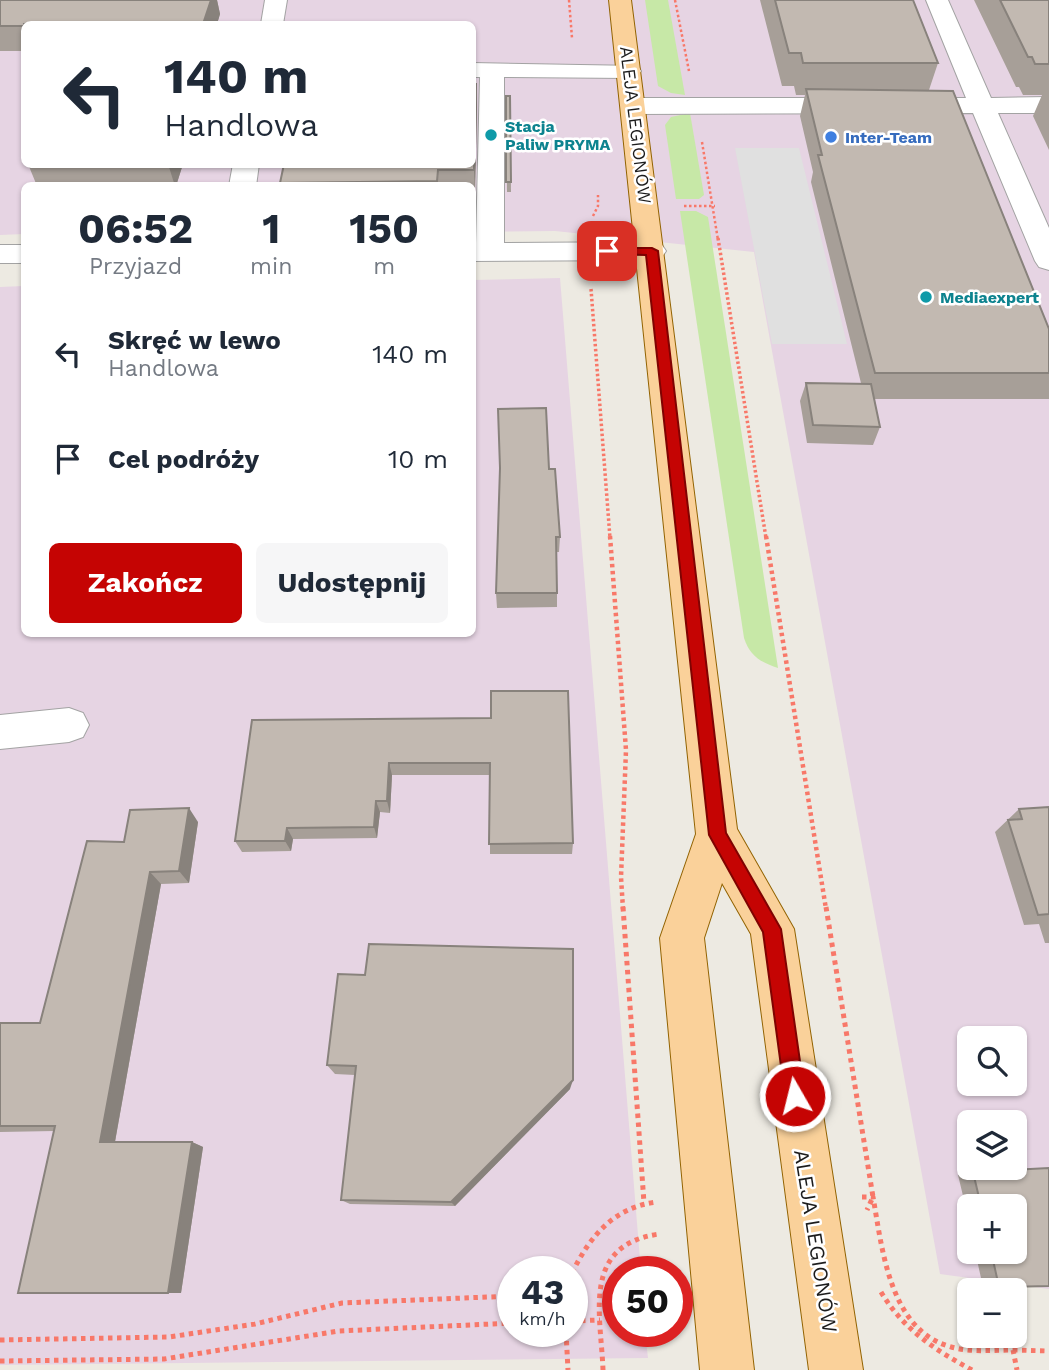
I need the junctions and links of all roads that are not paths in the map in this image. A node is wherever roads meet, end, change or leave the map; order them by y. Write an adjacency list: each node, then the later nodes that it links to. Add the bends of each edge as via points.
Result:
1 (276, 0): 4 (street)
2 (620, 0): 6 (main road, ALEJA LEGIONÓW)
3 (937, 0): 7 (street)
4 (272, 21)
5 (482, 70): 6 (street); 11 (street)
6 (629, 71): 9 (main road, ALEJA LEGIONÓW)
7 (983, 105): 8 (street); 9 (street); 14 (street)
8 (1049, 105)
9 (634, 106): 10 (main road, ALEJA LEGIONÓW)
10 (652, 251): 11 (street); 17 (main road, ALEJA LEGIONÓW)
11 (481, 252)
12 (0, 254): 13 (street)
13 (21, 254)
14 (1049, 261)
15 (68, 725): 16 (street)
16 (0, 732)
17 (717, 835): 18 (main road, ALEJA LEGIONÓW, via 682,938); 19 (main road, ALEJA LEGIONÓW, via 772,929)
18 (727, 1370)
19 (836, 1370)

